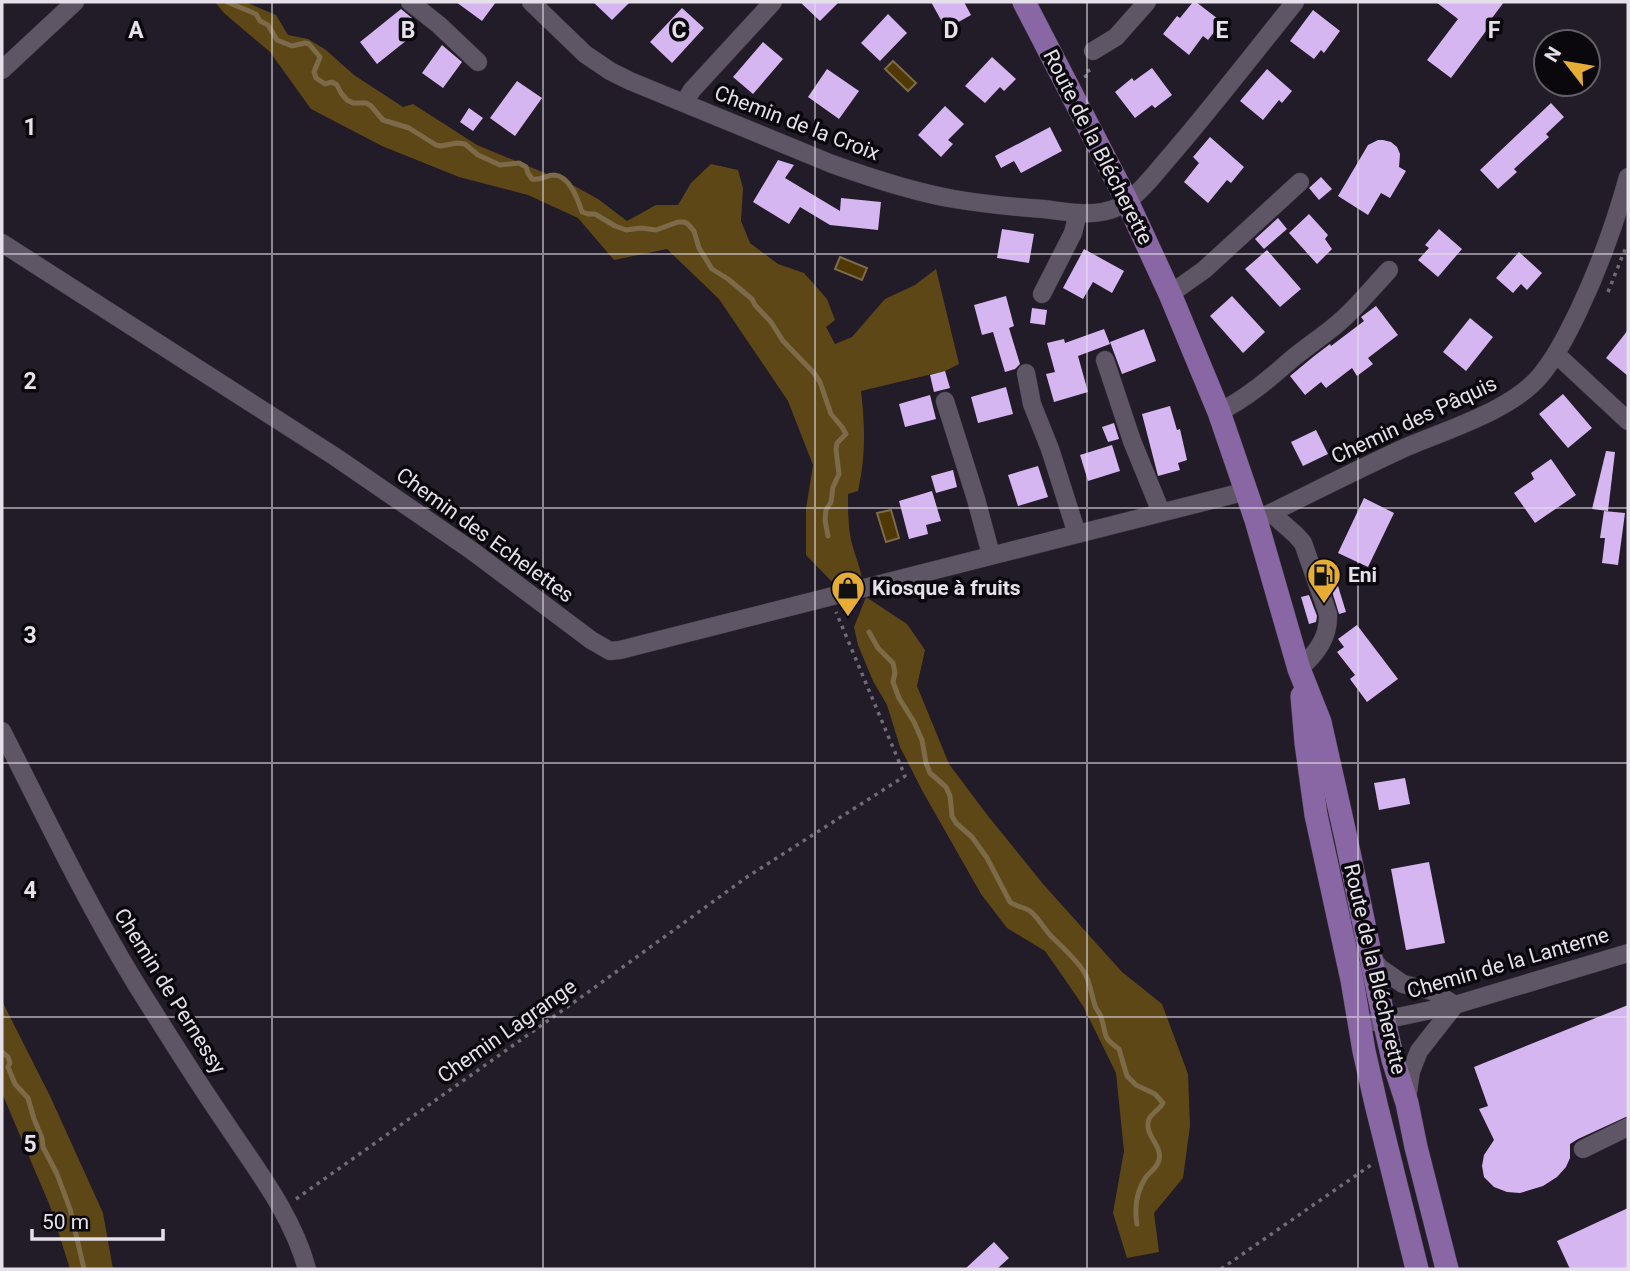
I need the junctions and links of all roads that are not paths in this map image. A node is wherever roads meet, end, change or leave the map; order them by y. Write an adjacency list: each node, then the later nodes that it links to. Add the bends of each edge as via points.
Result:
1 (410, 2): 9 (street)
2 (531, 2): 11 (street, Chemin de la Croix, via 596,62 630,82)
3 (773, 2): 11 (street)
4 (1024, 2): 14 (main road, Route de la Blécherette)
5 (1147, 2): 8 (street, via 1116,37)
6 (1295, 2): 14 (street, via 1212,106)
7 (67, 4): 10 (street)
8 (1093, 51)
9 (478, 62)
10 (2, 70)
11 (684, 103): 15 (street, Chemin de la Croix, via 831,164 901,186 971,202)
12 (1628, 177): 16 (street, Chemin des Pâquis)
13 (1300, 182): 19 (street, via 1204,270)
14 (1127, 201): 15 (street, Chemin de la Croix, via 1101,213); 19 (main road, Route de la Blécherette)
15 (1078, 213): 20 (street)
16 (1623, 215): 21 (street, Chemin des Pâquis)
17 (2, 243): 31 (street, Chemin des Echelettes, via 334,456 610,651)
18 (1389, 270): 25 (street, via 1325,334 1239,402)
19 (1170, 294): 25 (main road, Route de la Blécherette)
20 (1042, 295)
21 (1556, 354): 26 (street); 29 (street, Chemin des Pâquis, via 1528,388 1492,411)
22 (1105, 360): 28 (street)
23 (1026, 373): 30 (street, via 1032,404)
24 (945, 401): 31 (street)
25 (1219, 412): 27 (main road, Route de la Blécherette)
26 (1628, 421)
27 (1247, 491): 28 (street, Chemin des Echelettes); 29 (main road, Route de la Blécherette)
28 (1161, 512): 30 (street, Chemin des Echelettes)
29 (1263, 516): 32 (main road, Route de la Blécherette); 32 (street, via 1303,543 1328,614 1323,640)
30 (1077, 534): 31 (street, Chemin des Echelettes)
31 (991, 555)
32 (1300, 669): 35 (main road, Route de la Blécherette, via 1320,722); 38 (main road, Route de la Blécherette, via 1316,815)
33 (2, 731): 44 (street, Chemin de Pernessy, via 84,894 135,982 283,1209)
34 (1628, 953): 36 (street, Chemin de la Lanterne)
35 (1371, 957): 36 (street, via 1403,984 1433,991); 37 (main road, Route de la Blécherette)
36 (1455, 1005): 37 (street, Chemin de la Lanterne); 39 (street, via 1419,1051)
37 (1384, 1020): 38 (street, Chemin de la Lanterne); 39 (main road, Route de la Blécherette)
38 (1360, 1025): 43 (main road, Route de la Blécherette)
39 (1407, 1103): 41 (main road, Route de la Blécherette)
40 (1628, 1128): 42 (street)
41 (1416, 1147): 43 (main road); 46 (main road, Route de la Blécherette)
42 (1583, 1149)
43 (1388, 1154): 45 (main road, Route de la Blécherette)
44 (307, 1269)
45 (1417, 1269)
46 (1447, 1269)

